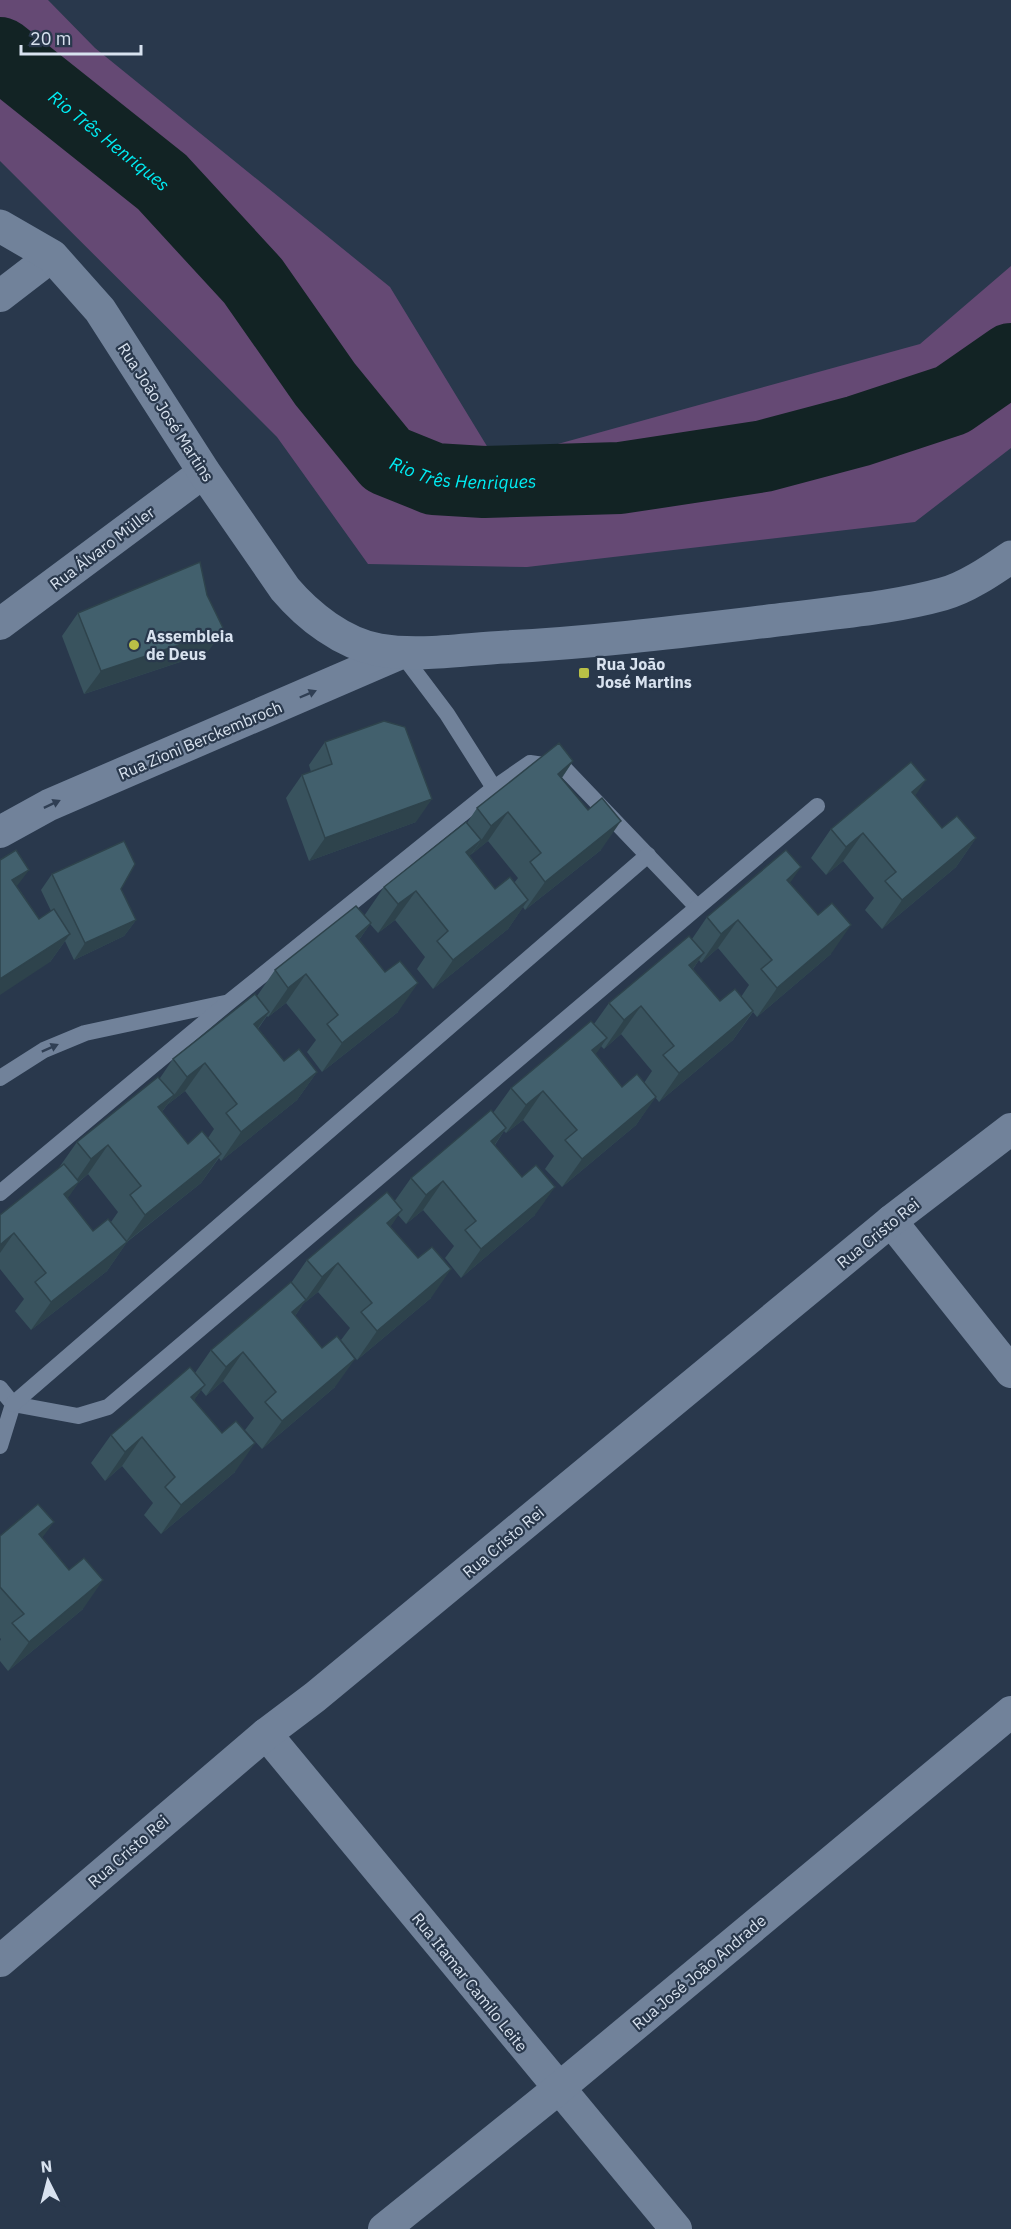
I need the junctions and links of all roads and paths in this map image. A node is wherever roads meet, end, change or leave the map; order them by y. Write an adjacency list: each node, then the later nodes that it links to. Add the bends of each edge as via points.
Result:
1 (0, 226): 2 (main road, Rua João José Martins)
2 (52, 256): 3 (street); 4 (main road, Rua João José Martins, via 100,310)
3 (0, 296)
4 (204, 472): 6 (street, Rua Álvaro Müller); 7 (main road, Rua João José Martins, via 300,606 356,642)
5 (1011, 557): 7 (main road, Rua João José Martins, via 946,594 898,604 688,631)
6 (0, 624)
7 (402, 653): 8 (lane); 10 (street, Rua Zioni Berckembroch, one-way to 7, via 49,805)
8 (494, 788): 11 (lane, via 530,763 564,768); 13 (lane)
9 (817, 807): 12 (lane)
10 (0, 832)
11 (648, 855): 12 (lane); 20 (lane)
12 (697, 907): 20 (lane, via 108,1407 78,1416)
13 (229, 1002): 14 (lane, one-way to 13, via 44,1050 85,1033); 16 (lane)
14 (0, 1078)
15 (1011, 1129): 17 (street, Rua Cristo Rei)
16 (0, 1193)
17 (891, 1221): 18 (street); 23 (street, Rua Cristo Rei)
18 (1011, 1372)
19 (0, 1388): 20 (lane)
20 (13, 1404): 21 (lane)
21 (0, 1446)
22 (1011, 1712): 25 (street, Rua José João Andrade)
23 (266, 1734): 24 (street, Rua Cristo Rei); 25 (street, Rua Itamar Camilo Leite)
24 (0, 1961)
25 (558, 2089): 26 (street, Rua José João Andrade); 27 (street, Rua Itamar Camilo Leite)
26 (384, 2229)
27 (676, 2229)

